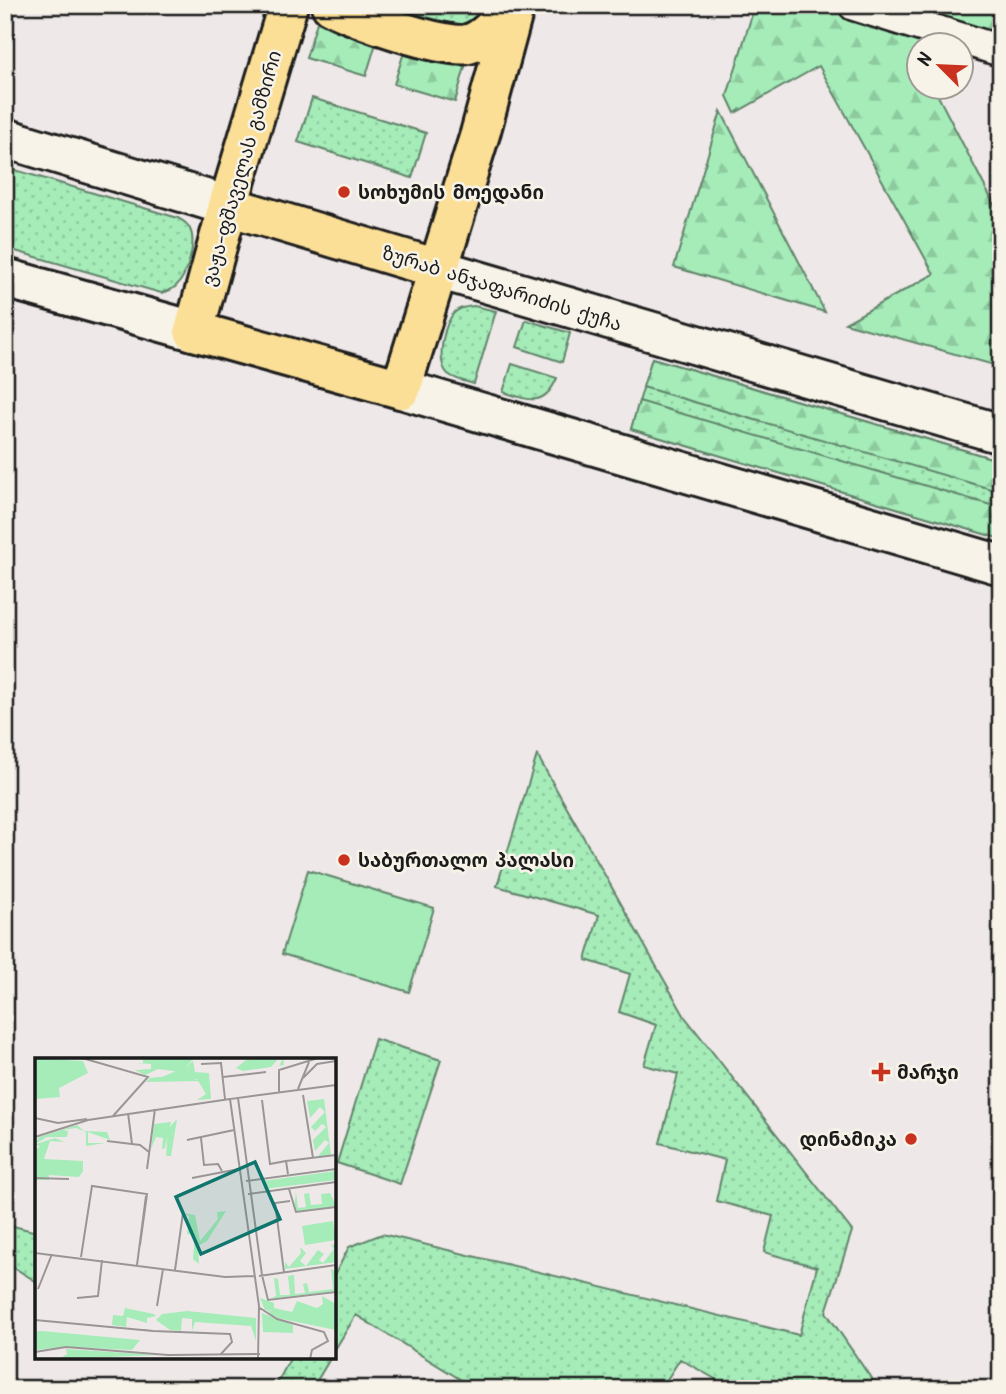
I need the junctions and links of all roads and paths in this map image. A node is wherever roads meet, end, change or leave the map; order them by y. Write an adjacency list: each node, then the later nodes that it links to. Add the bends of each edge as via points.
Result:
1 (288, 5): 7 (main road, ვაჟა-ფშაველას გამზირი)
2 (331, 5): 3 (main road, via 457,46 480,39)
3 (514, 5): 8 (main road)
4 (854, 5): 5 (street)
5 (1001, 51)
6 (5, 138): 7 (main road, ზურაბ ანჯაფარიძის ქუჩა)
7 (228, 206): 8 (main road, ზურაბ ანჯაფარიძის ქუჩა); 10 (main road, ვაჟა-ფშაველას გამზირი)
8 (438, 269): 11 (main road); 12 (main road, ზურაბ ანჯაფარიძის ქუჩა)
9 (5, 278): 10 (main road)
10 (194, 331): 11 (main road)
11 (401, 388): 13 (main road)
12 (1001, 434)
13 (1001, 565)

